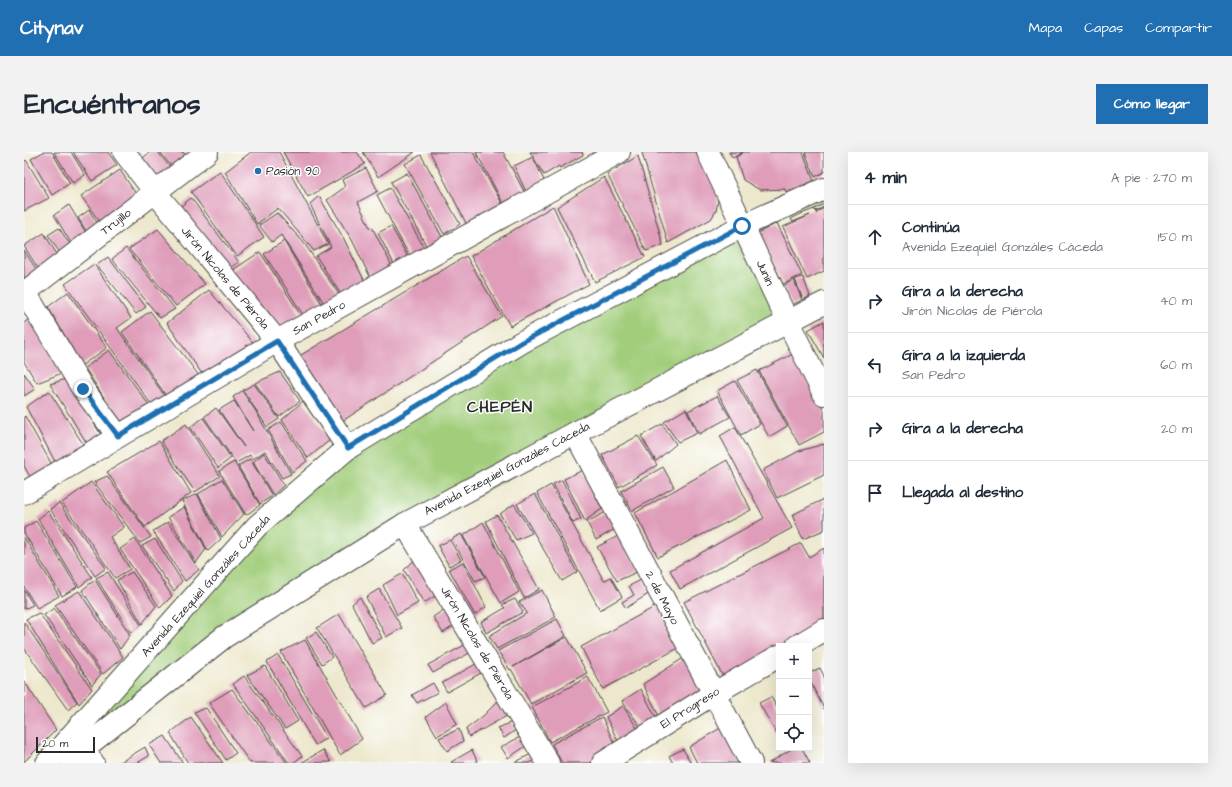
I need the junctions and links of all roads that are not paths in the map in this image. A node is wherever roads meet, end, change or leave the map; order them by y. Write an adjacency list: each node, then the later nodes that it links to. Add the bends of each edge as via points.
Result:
1 (124, 152): 6 (street, Jirón Nicolas de Piérola)
2 (207, 152): 6 (street, Trujillo)
3 (619, 152): 11 (street, San Pedro)
4 (708, 152): 7 (street, Junin)
5 (824, 189): 7 (street, Avenida Ezequiel Gonzáles Cáceda)
6 (155, 192): 8 (street, Trujillo); 11 (street, Jirón Nicolas de Piérola)
7 (742, 226): 10 (street, Junin); 15 (street, Avenida Ezequiel Gonzáles Cáceda, via 522,342)
8 (25, 292): 14 (street, via 83,389)
9 (824, 303): 10 (street, Avenida Ezequiel Gonzáles Cáceda)
10 (788, 322): 12 (street, Junin); 13 (street, Avenida Ezequiel Gonzáles Cáceda)
11 (277, 341): 14 (street, San Pedro); 15 (street, Jirón Nicolas de Piérola)
12 (824, 394)
13 (575, 433): 17 (street, Avenida Ezequiel Gonzáles Cáceda); 21 (street, 2 de Mayo)
14 (118, 436): 16 (street, San Pedro)
15 (348, 448): 22 (street, Avenida Ezequiel Gonzáles Cáceda, via 258,526)
16 (24, 493)
17 (405, 524): 22 (street, Avenida Ezequiel Gonzáles Cáceda, via 224,637); 24 (street, Jirón Nicolas de Piérola)
18 (824, 630): 19 (street)
19 (802, 643)
20 (776, 658): 21 (street, El Progreso)
21 (713, 694): 25 (street, El Progreso); 26 (street, 2 de Mayo)
22 (80, 753): 23 (street, Avenida Ezequiel Gonzáles Cáceda)
23 (47, 763)
24 (548, 763)
25 (603, 763)
26 (750, 763)

